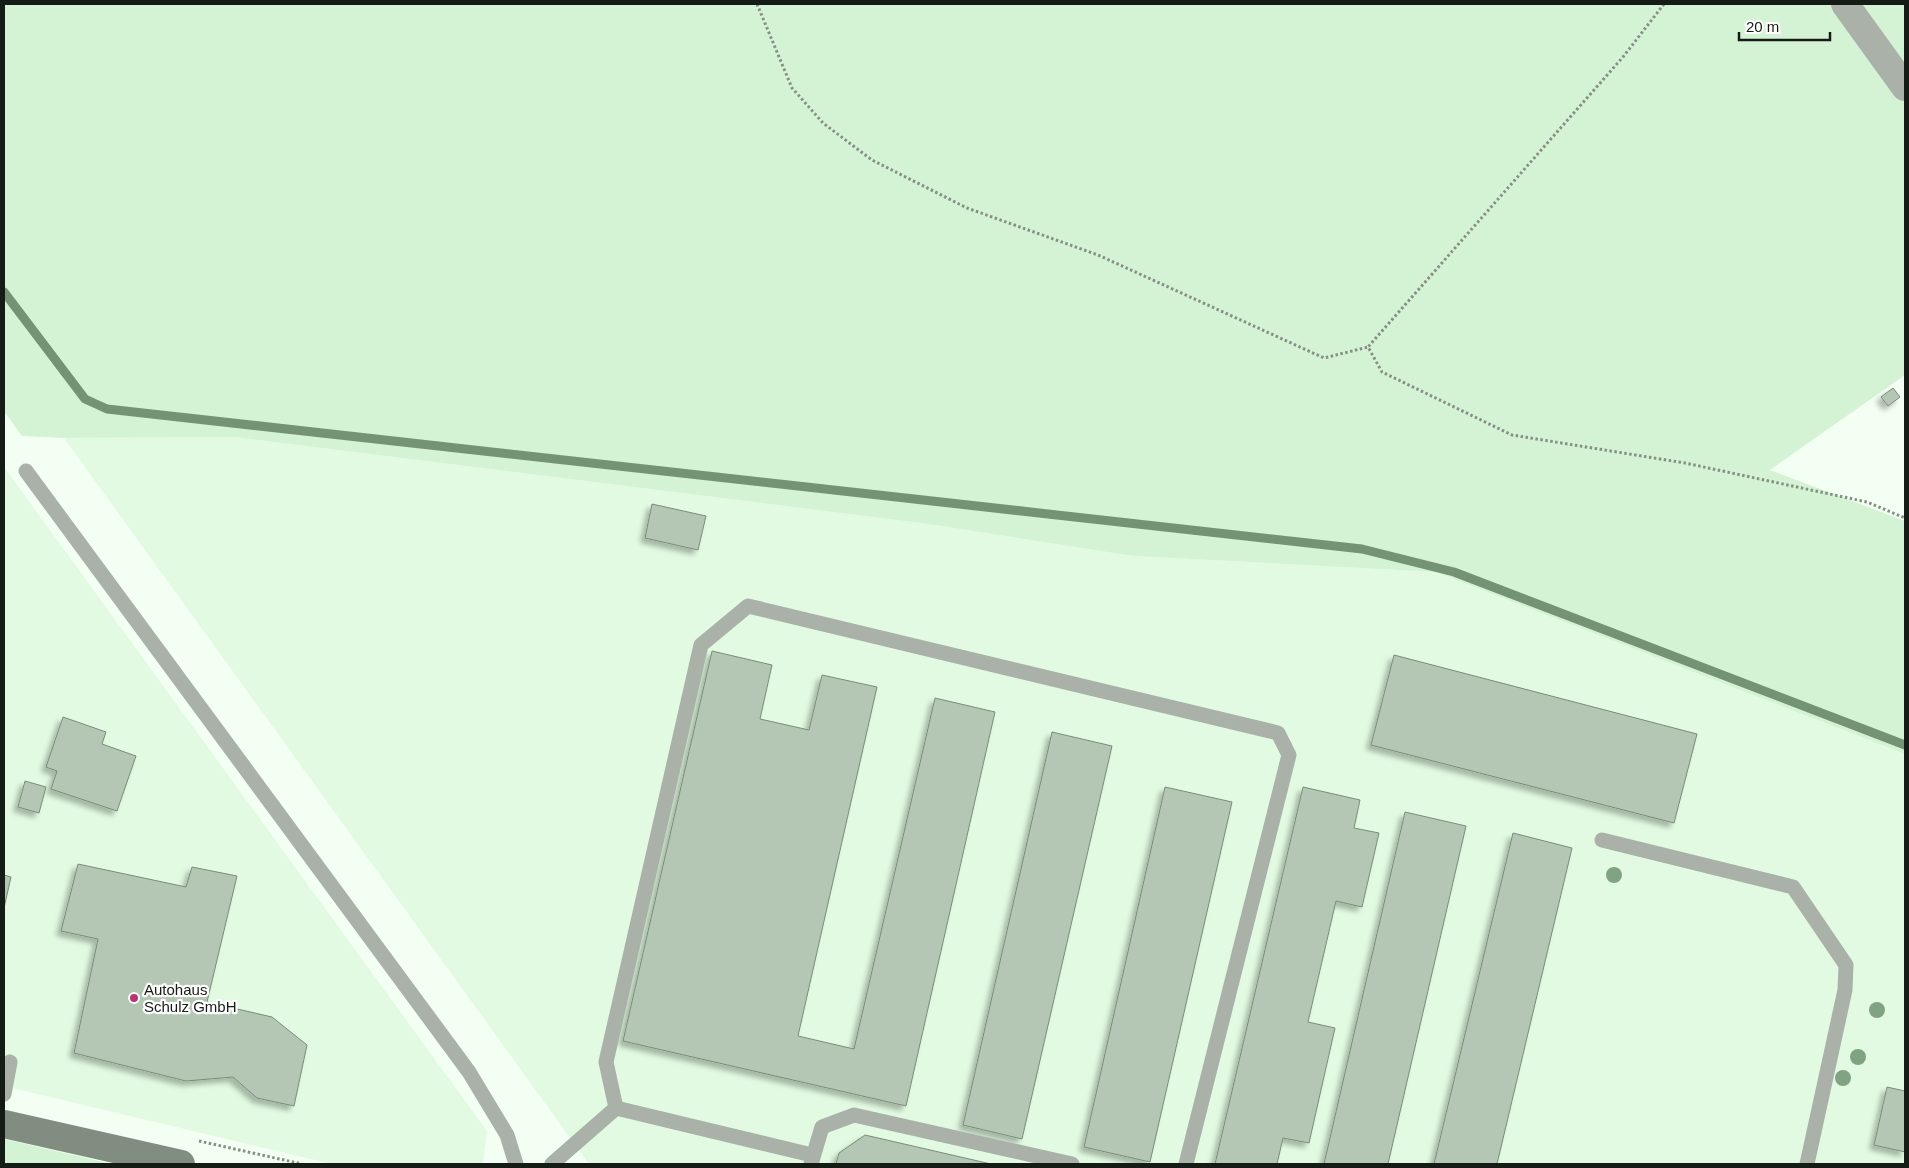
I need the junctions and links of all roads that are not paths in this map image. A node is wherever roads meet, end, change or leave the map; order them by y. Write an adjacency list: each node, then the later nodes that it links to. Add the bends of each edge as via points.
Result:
1 (1846, 4): 2 (street)
2 (1905, 88)
3 (26, 471): 11 (lane, via 469,1072 507,1135)
4 (1602, 840): 15 (lane, via 1793,887 1846,965 1845,990)
5 (10, 1062): 6 (lane)
6 (4, 1094)
7 (616, 1108): 9 (lane); 12 (lane); 14 (lane, via 606,1062 701,645 748,606 1278,733 1289,754)
8 (4, 1124): 10 (street)
9 (811, 1160): 13 (lane, via 822,1127 854,1115)
10 (182, 1164)
11 (516, 1164)
12 (552, 1164)
13 (1072, 1164)
14 (1186, 1164)
15 (1807, 1164)

